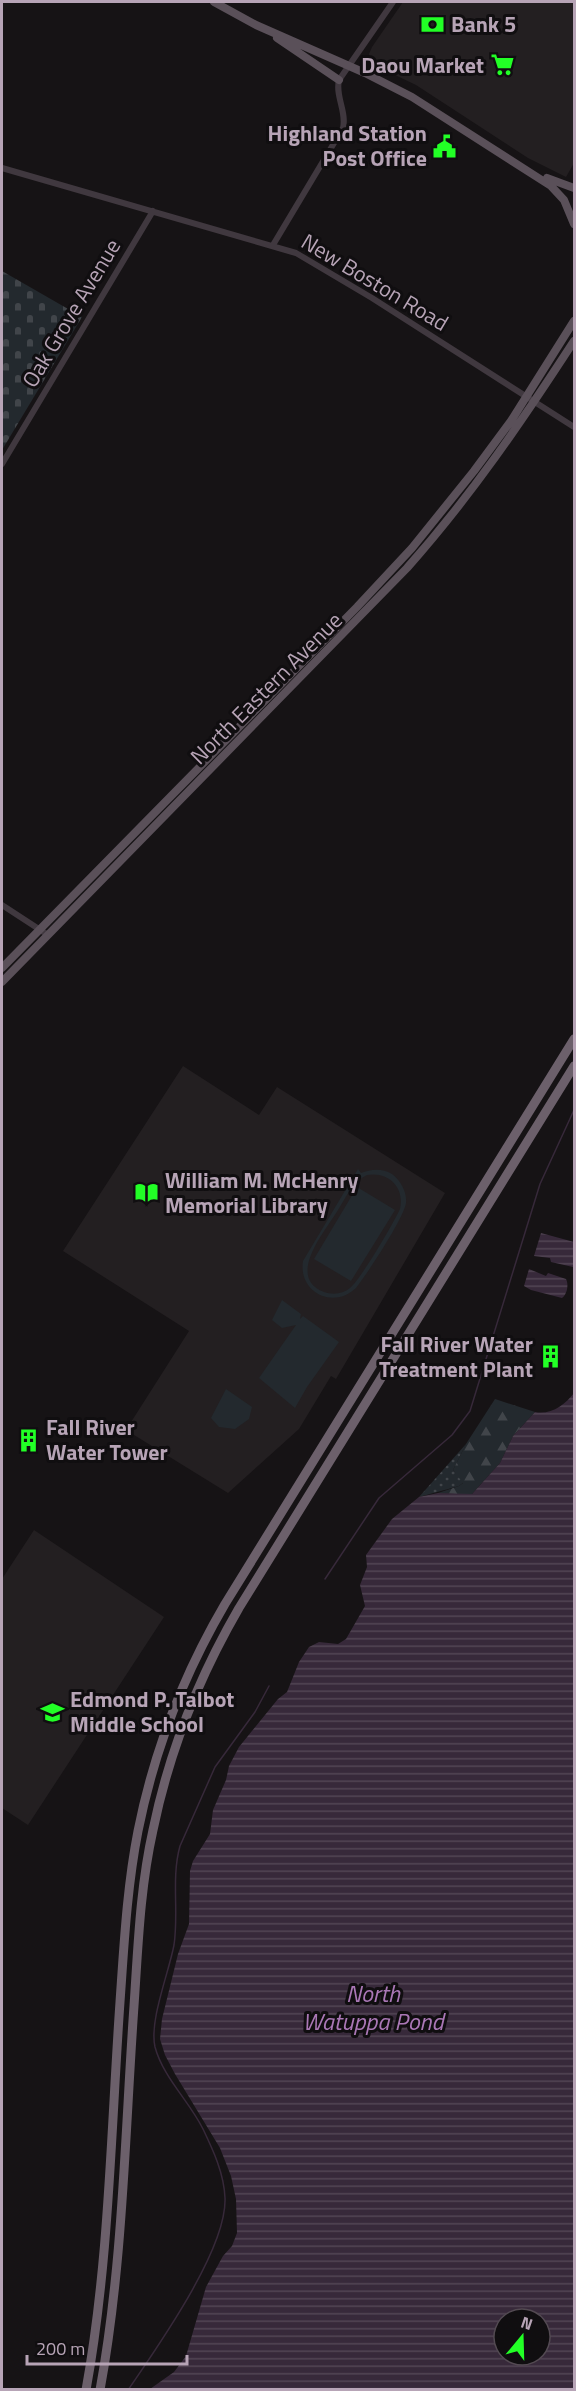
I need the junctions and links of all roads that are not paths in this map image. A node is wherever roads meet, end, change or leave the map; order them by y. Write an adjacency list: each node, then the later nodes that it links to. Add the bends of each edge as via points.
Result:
1 (214, 2): 3 (main road)
2 (393, 2): 4 (street)
3 (264, 29): 4 (main road); 5 (main road)
4 (350, 67): 5 (street); 7 (main road, via 423,103)
5 (339, 80): 11 (street, via 343,128)
6 (2, 168): 9 (street, New Boston Road)
7 (536, 174): 8 (main road); 10 (main road, via 561,196)
8 (574, 188)
9 (153, 211): 11 (street, New Boston Road); 17 (street, Oak Grove Avenue)
10 (574, 224)
11 (273, 245): 14 (street, New Boston Road, via 308,260)
12 (574, 321): 14 (main road, North Eastern Avenue)
13 (574, 341): 15 (main road, North Eastern Avenue)
14 (526, 396): 15 (street, New Boston Road); 19 (main road, North Eastern Avenue, via 455,497 388,575)
15 (535, 402): 16 (street, New Boston Road); 20 (main road, North Eastern Avenue, via 470,494 396,581)
16 (574, 427)
17 (2, 464)
18 (2, 905): 19 (street)
19 (40, 930): 20 (street); 21 (main road, North Eastern Avenue)
20 (48, 935): 22 (main road, North Eastern Avenue)
21 (2, 968)
22 (2, 982)
23 (574, 1039): 25 (highway, via 211,1629 185,1682 158,1755 138,1830 127,1907 99,2299)
24 (574, 1066): 26 (highway, via 260,1574 220,1642 188,1712 166,1776 150,1842 140,1918 114,2291)
25 (86, 2390)
26 (100, 2390)

